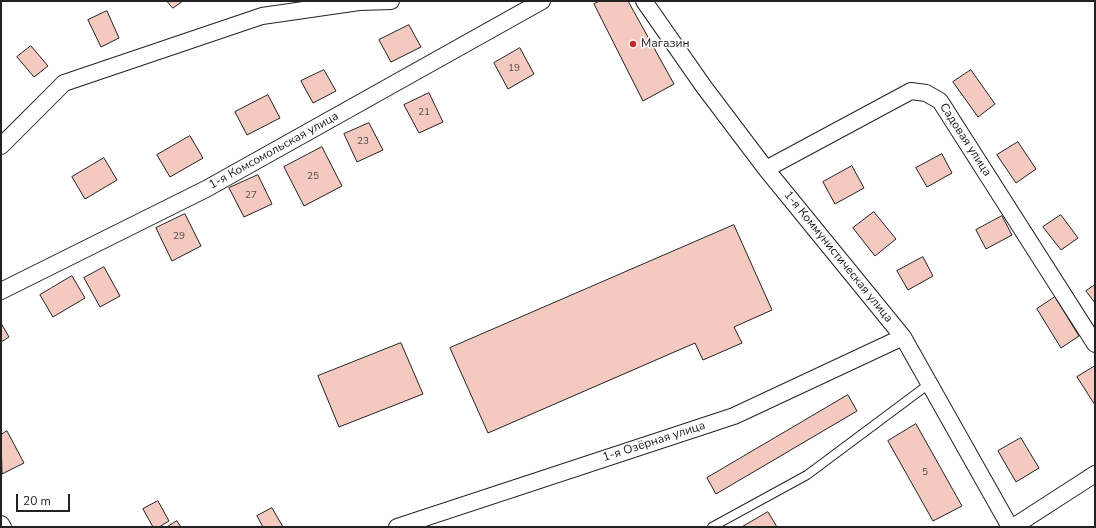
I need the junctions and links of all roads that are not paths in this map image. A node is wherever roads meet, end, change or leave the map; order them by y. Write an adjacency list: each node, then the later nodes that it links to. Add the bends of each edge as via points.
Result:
1 (391, 1): 4 (street, via 359,2 262,16 64,83)
2 (542, 1): 6 (street, 1-я Комсомольская улица, via 206,189)
3 (644, 1): 5 (street, 1-я Коммунистическая улица)
4 (1, 146)
5 (766, 169): 7 (street, 1-я Коммунистическая улица); 8 (street, Садовая улица, via 911,91 926,93 940,101)
6 (1, 290)
7 (903, 337): 9 (street, 1-я Коммунистическая улица); 13 (street, 1-я Озёрная улица, via 734,416)
8 (1095, 344)
9 (929, 384): 14 (lane, via 807,475); 15 (street, 1-я Коммунистическая улица)
10 (1095, 474): 15 (street)
11 (1, 524): 12 (street)
12 (3, 527)
13 (397, 527)
14 (712, 527)
15 (1012, 527)

